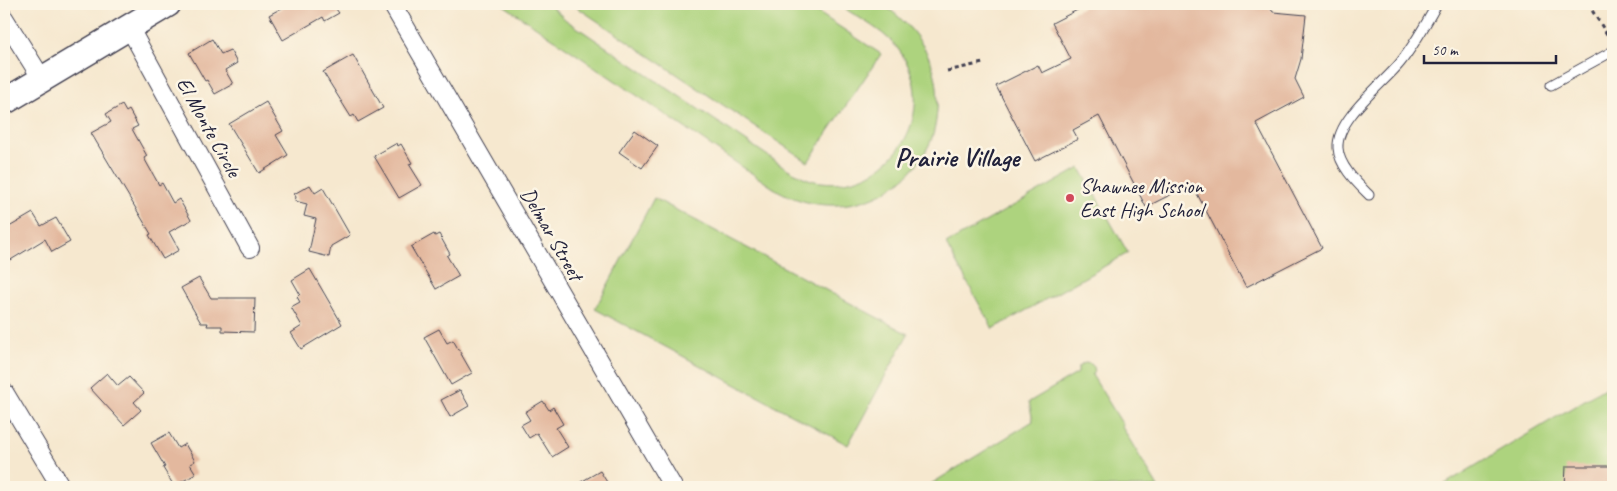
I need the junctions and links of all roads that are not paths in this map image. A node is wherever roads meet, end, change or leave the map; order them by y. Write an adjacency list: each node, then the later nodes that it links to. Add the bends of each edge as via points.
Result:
1 (168, 4): 5 (main road)
2 (392, 4): 14 (street, Delmar Street)
3 (1437, 4): 10 (lane, via 1400,64 1348,119 1339,134 1338,149 1343,163)
4 (4, 18): 7 (street)
5 (129, 27): 7 (main road); 11 (street, El Monte Circle)
6 (1613, 51): 8 (lane)
7 (42, 79): 9 (main road)
8 (1551, 85)
9 (4, 102)
10 (1369, 195)
11 (250, 248)
12 (4, 394): 13 (street)
13 (61, 487)
14 (673, 487)

